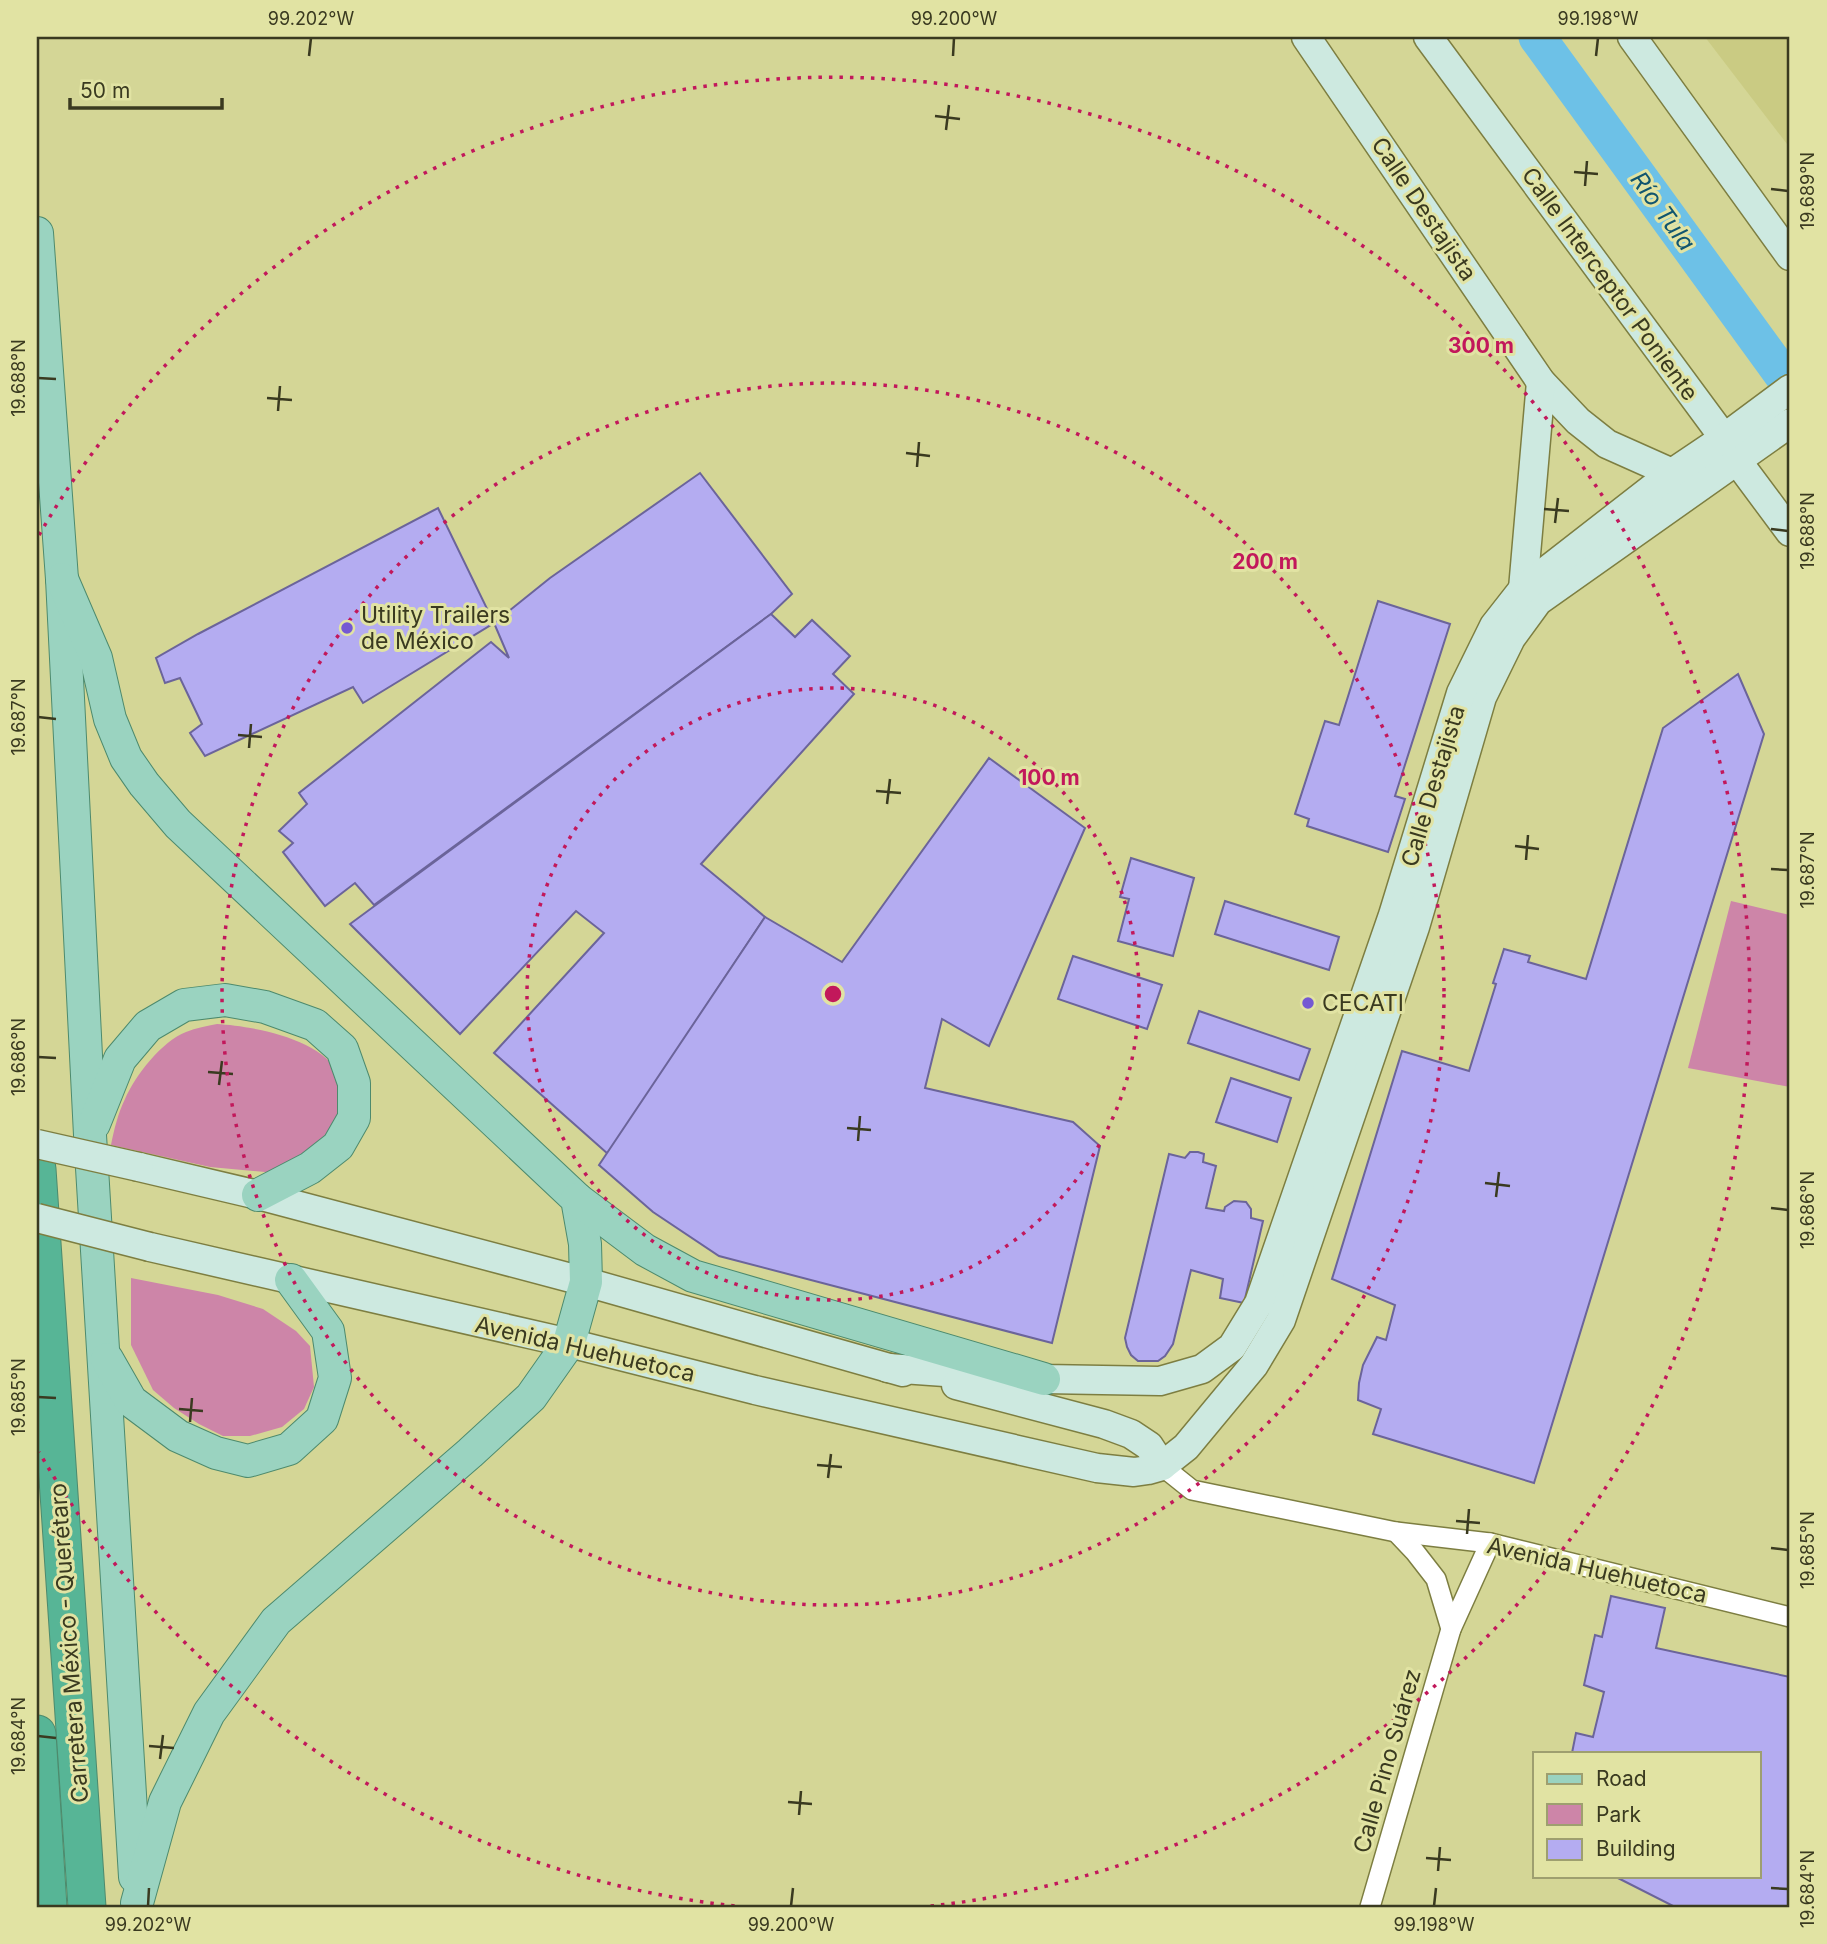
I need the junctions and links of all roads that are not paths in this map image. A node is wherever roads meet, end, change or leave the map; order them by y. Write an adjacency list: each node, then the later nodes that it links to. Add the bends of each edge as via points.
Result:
1 (1306, 37): 6 (main road, Calle Destajista)
2 (1428, 37): 9 (main road, Calle Interceptor Poniente)
3 (1632, 37): 5 (main road)
4 (37, 233): 12 (main road)
5 (1790, 256)
6 (1541, 382): 10 (main road, Calle Destajista, via 1607,444); 13 (main road)
7 (1790, 389): 9 (main road)
8 (1790, 423): 9 (main road)
9 (1740, 444): 10 (main road); 11 (main road, Calle Interceptor Poniente)
10 (1680, 484): 13 (main road, Calle Destajista)
11 (1790, 532)
12 (62, 579): 15 (main road); 19 (main road, via 96,658 110,719 126,758 178,824)
13 (1530, 595): 14 (main road, Calle Destajista, via 1482,697)
14 (1404, 921): 26 (main road, via 1259,1303 1232,1347 1202,1369 1160,1381); 27 (main road, via 1281,1320 1254,1365 1186,1447)
15 (90, 1135): 18 (main road, via 120,1059 148,1026 184,1005 225,1000 265,1007 315,1025 342,1049 354,1083 354,1118 338,1146 310,1168); 24 (main road)
16 (37, 1144): 18 (main road, bridge)
17 (37, 1169): 35 (highway, Carretera México - Querétaro)
18 (258, 1195): 22 (main road)
19 (577, 1199): 22 (main road); 26 (main road, via 645,1250 693,1276)
20 (37, 1218): 21 (main road, Avenida Huehuetoca, bridge)
21 (291, 1280): 23 (main road, Avenida Huehuetoca); 24 (main road, via 328,1331 335,1378 322,1419 289,1449 248,1461 178,1436 131,1401)
22 (586, 1282): 23 (main road); 25 (main road)
23 (569, 1343): 27 (main road, Avenida Huehuetoca, via 1097,1468 1134,1472); 33 (main road, via 531,1396 276,1621 209,1713 165,1802)
24 (102, 1351): 33 (main road)
25 (888, 1368): 26 (main road); 27 (main road, via 1104,1424 1149,1446)
26 (1044, 1378)
27 (1163, 1466): 28 (street, Avenida Huehuetoca, via 1192,1490)
28 (1396, 1532): 29 (street, Avenida Huehuetoca); 31 (street, via 1436,1579)
29 (1490, 1543): 30 (street, Avenida Huehuetoca); 31 (street, Calle Pino Suárez)
30 (1790, 1617)
31 (1451, 1629): 36 (street, Calle Pino Suárez)
32 (37, 1734): 34 (highway, Carretera México - Querétaro)
33 (137, 1905)
34 (48, 1907)
35 (87, 1907)
36 (1370, 1907)

